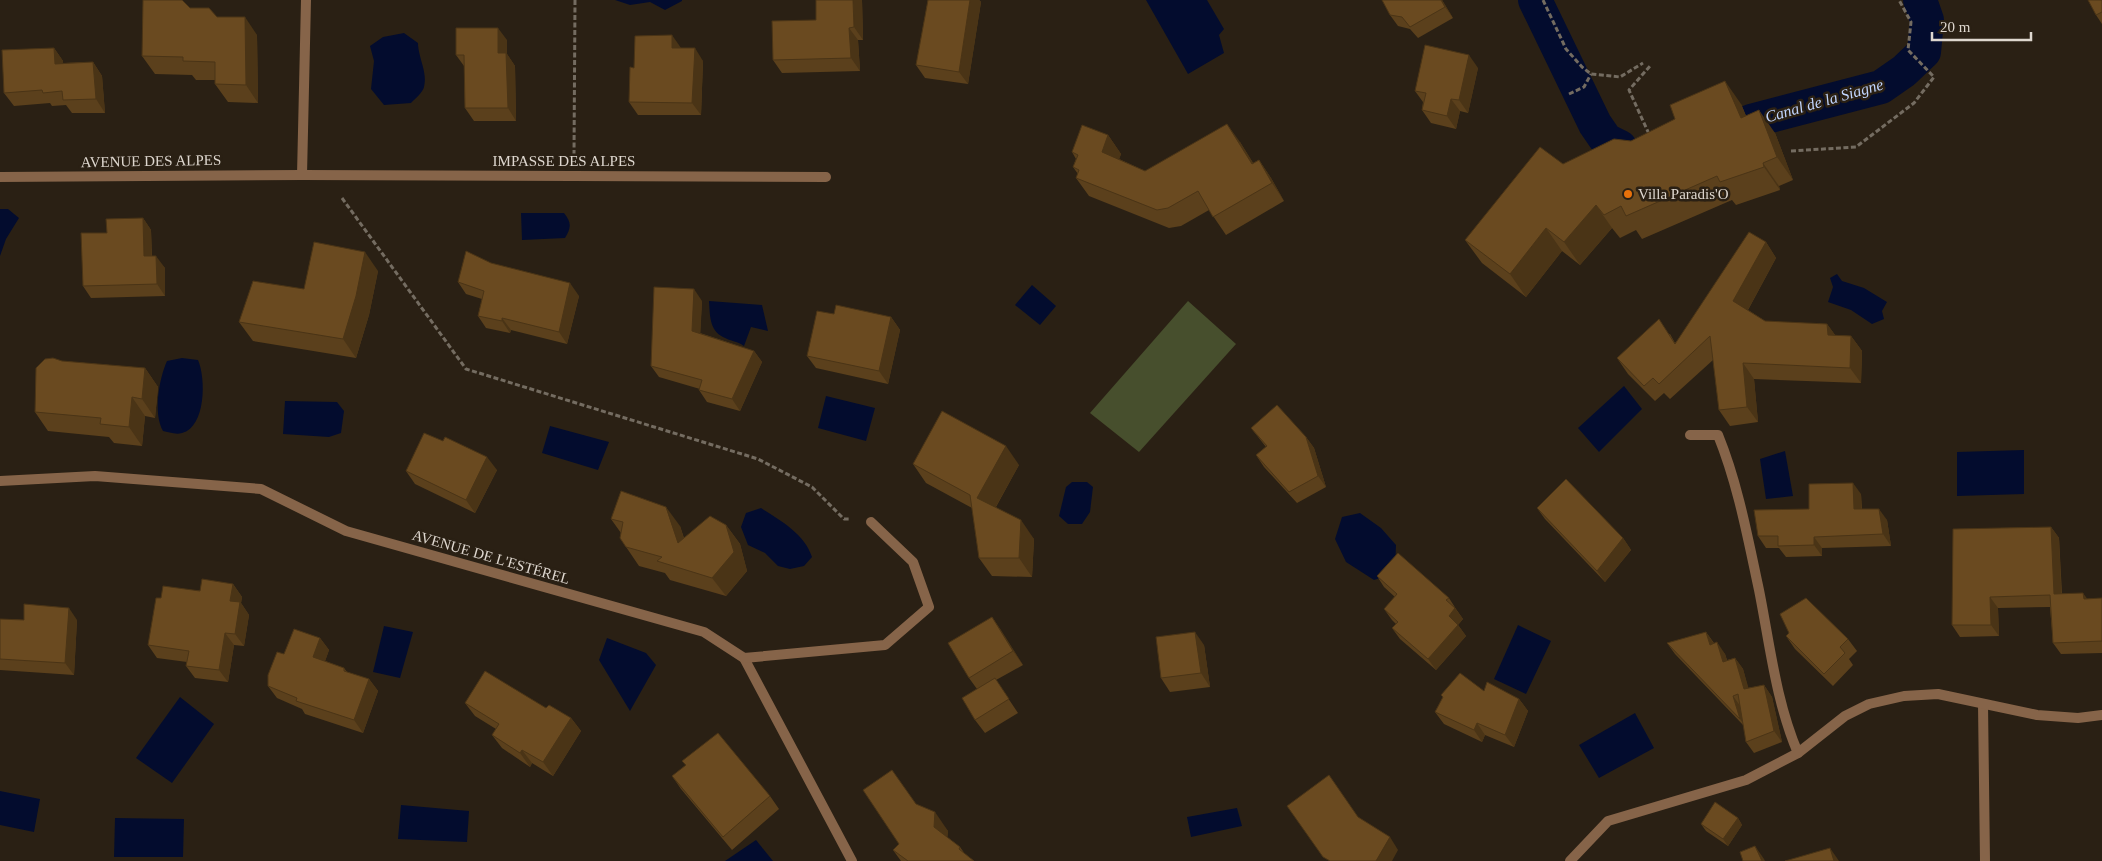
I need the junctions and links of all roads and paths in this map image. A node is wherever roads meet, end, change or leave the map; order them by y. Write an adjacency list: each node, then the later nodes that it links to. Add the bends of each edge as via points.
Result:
1 (306, 0): 11 (street)
2 (575, 0): 12 (path)
3 (1543, 0): 7 (path, via 1566,49)
4 (1899, 0): 10 (path, via 1911,22 1908,50 1934,77 1914,103 1856,147)
5 (1644, 64): 7 (path, via 1620,77)
6 (1650, 66): 9 (path, via 1629,90)
7 (1591, 74): 8 (path, via 1584,87)
8 (1569, 94)
9 (1652, 140)
10 (1792, 151)
11 (302, 175): 12 (street, IMPASSE DES ALPES); 14 (street, AVENUE DES ALPES)
12 (574, 176): 13 (street, IMPASSE DES ALPES)
13 (826, 177)
14 (0, 178)
15 (336, 195): 18 (path, via 344,200 466,369 758,459 812,487 844,519)
16 (1690, 435): 22 (street, via 1718,435 1728,460 1788,728)
17 (0, 481): 19 (street, AVENUE DE L'ESTÉREL, via 95,476 261,489 346,531 704,632)
18 (871, 522): 19 (street, via 913,562 929,607 885,646)
19 (744, 658): 23 (street, AVENUE DE L'ESTÉREL)
20 (1984, 704): 21 (street, via 2036,715 2078,718); 22 (street, via 1938,694 1904,696 1869,704 1844,716); 25 (street)
21 (2102, 715)
22 (1798, 753): 24 (street, via 1746,780 1608,822)
23 (852, 861)
24 (1570, 861)
25 (1985, 861)

